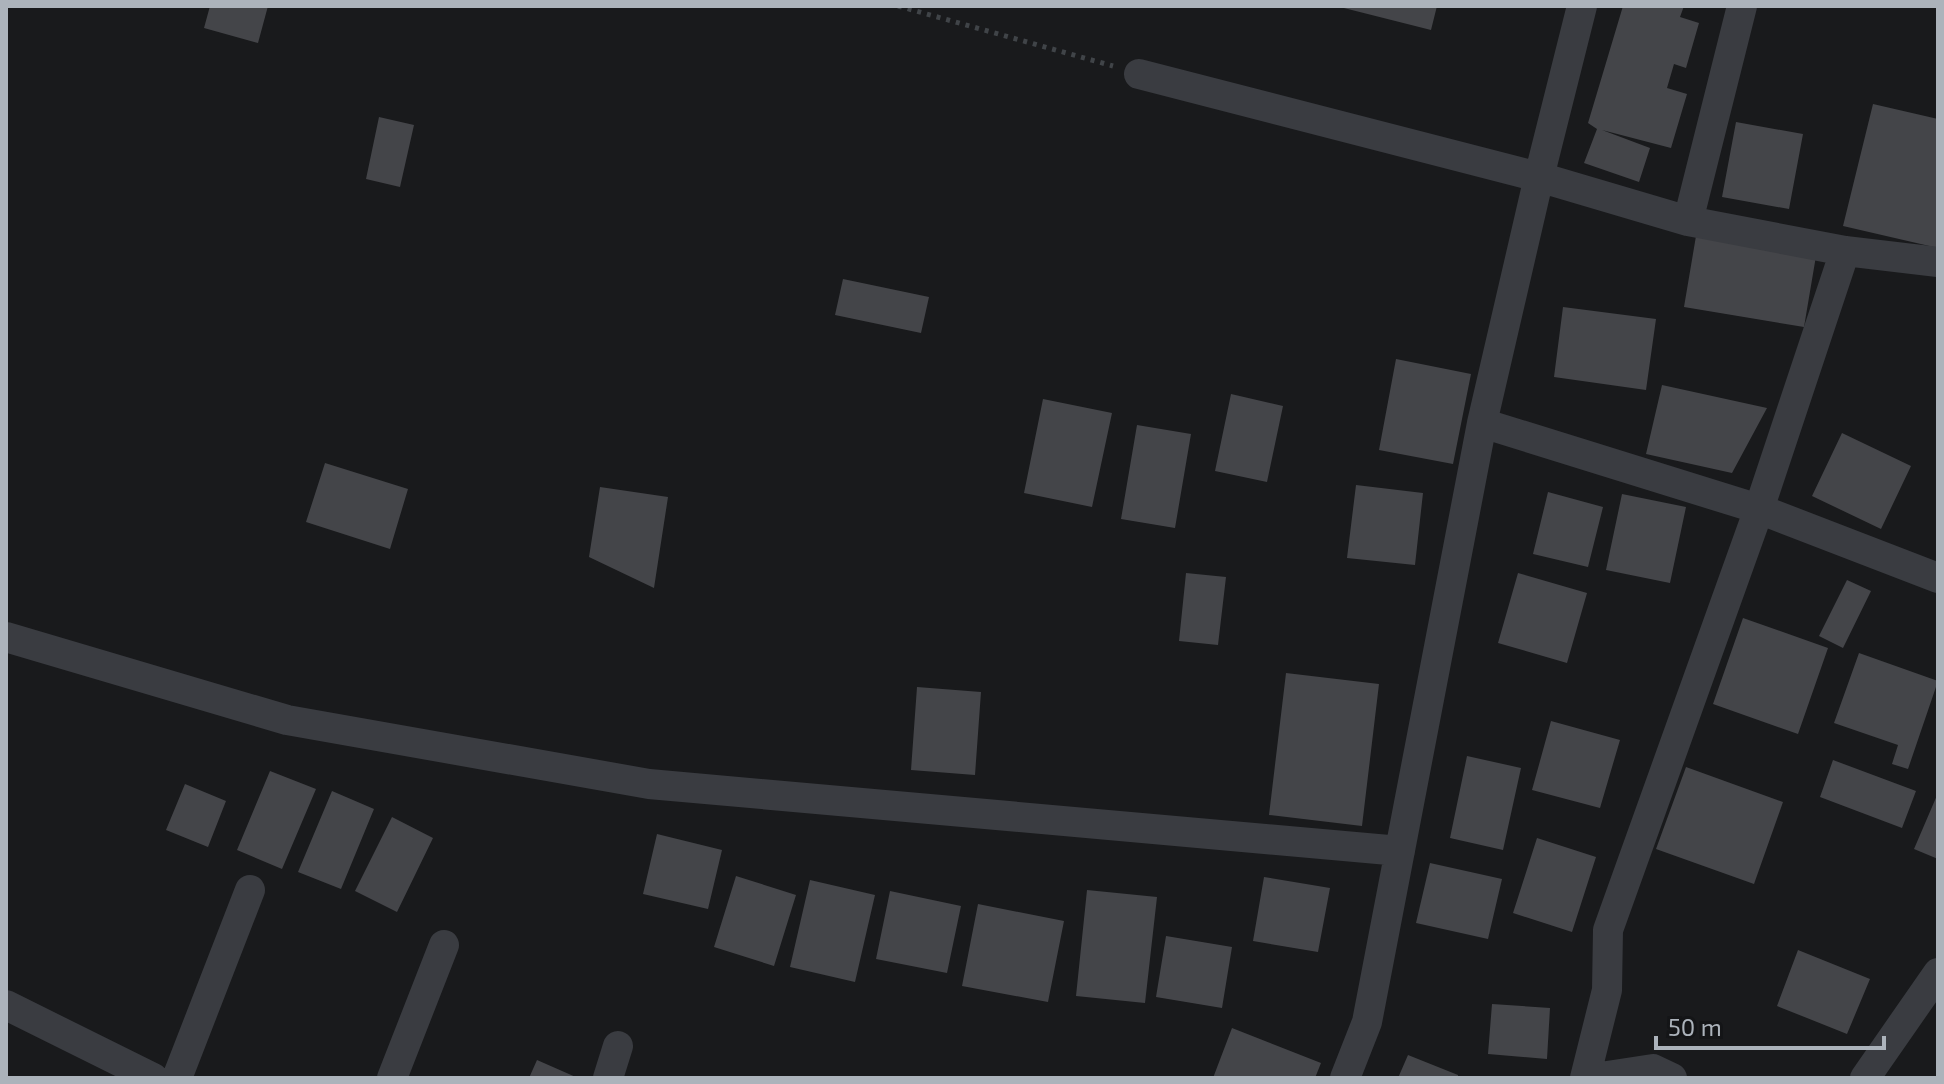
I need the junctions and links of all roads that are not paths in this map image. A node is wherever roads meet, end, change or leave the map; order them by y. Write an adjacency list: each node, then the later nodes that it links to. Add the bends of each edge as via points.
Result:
1 (1582, 6): 4 (street)
2 (1742, 6): 5 (street)
3 (1139, 74): 4 (street)
4 (1539, 177): 5 (street); 8 (street)
5 (1688, 221): 6 (street)
6 (1845, 251): 7 (street); 9 (street)
7 (1938, 262)
8 (1482, 423): 9 (street); 12 (street)
9 (1759, 509): 10 (street); 23 (street, via 1608,930 1607,990)
10 (1938, 578)
11 (6, 637): 12 (street, via 287,720 649,784)
12 (1400, 851): 22 (street, via 1367,1022)
13 (250, 890): 19 (street)
14 (444, 945): 20 (street)
15 (1938, 973): 26 (street)
16 (6, 1005): 18 (street)
17 (618, 1046): 21 (street)
18 (153, 1078)
19 (177, 1078)
20 (392, 1078)
21 (608, 1078)
22 (1345, 1078)
23 (1585, 1078)
24 (1594, 1078): 25 (street, via 1653,1069)
25 (1672, 1078)
26 (1865, 1078)

